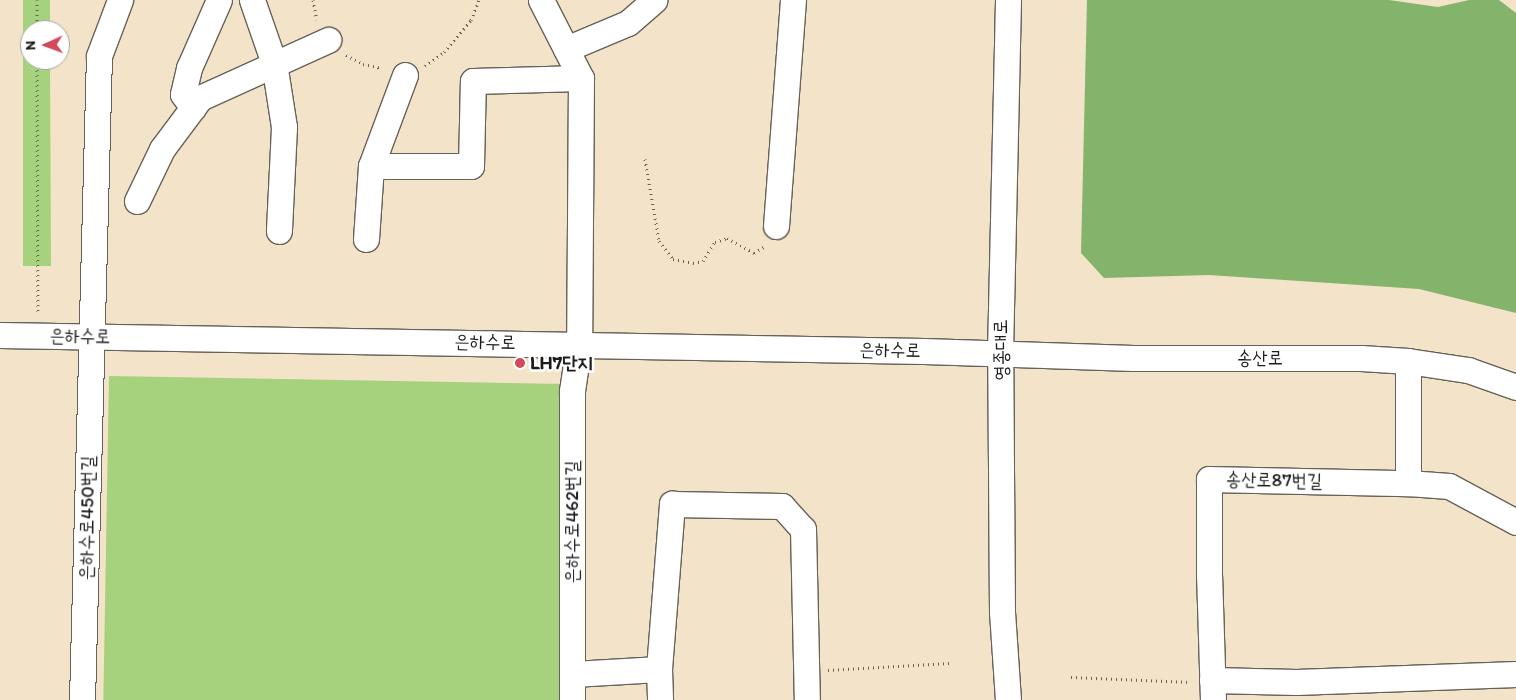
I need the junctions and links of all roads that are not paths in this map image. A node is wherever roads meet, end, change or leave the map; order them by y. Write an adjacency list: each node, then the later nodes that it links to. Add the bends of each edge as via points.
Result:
1 (120, 0): 20 (street, 은하수로450번길, via 98,56)
2 (219, 0): 13 (street, via 189,68 183,94)
3 (252, 0): 10 (street)
4 (541, 0): 9 (street)
5 (654, 0): 9 (street, via 628,23)
6 (793, 0): 16 (street)
7 (1008, 0): 22 (street, 영종대로)
8 (328, 40): 10 (street)
9 (566, 49): 12 (street)
10 (274, 63): 13 (street, via 200,98); 17 (street, via 284,127)
11 (405, 75): 14 (street)
12 (581, 78): 14 (street, via 473,81 471,166); 21 (street, 은하수로462번길)
13 (193, 108): 15 (street, via 162,149)
14 (371, 166): 18 (street)
15 (137, 201)
16 (776, 226)
17 (280, 231)
18 (366, 240)
19 (0, 335): 20 (street, 은하수로)
20 (91, 336): 21 (street, 은하수로); 31 (street, 은하수로450번길)
21 (579, 344): 22 (street, 은하수로); 28 (street, 은하수로462번길, via 572,391)
22 (1000, 353): 23 (street, 송산로, via 1133,358); 35 (street, 영종대로, via 1002,612)
23 (1408, 360): 24 (street, 송산로, via 1468,370); 25 (street)
24 (1516, 387)
25 (1408, 483): 26 (street, via 1449,486); 30 (street, 송산로87번길, via 1209,479)
26 (1516, 522)
27 (659, 669): 28 (street); 33 (street); 34 (street, via 672,504 782,506 803,529)
28 (573, 674): 32 (street, 은하수로462번길)
29 (1516, 674): 30 (street)
30 (1208, 688)
31 (82, 700)
32 (572, 700)
33 (660, 700)
34 (807, 700)
35 (1008, 700)

